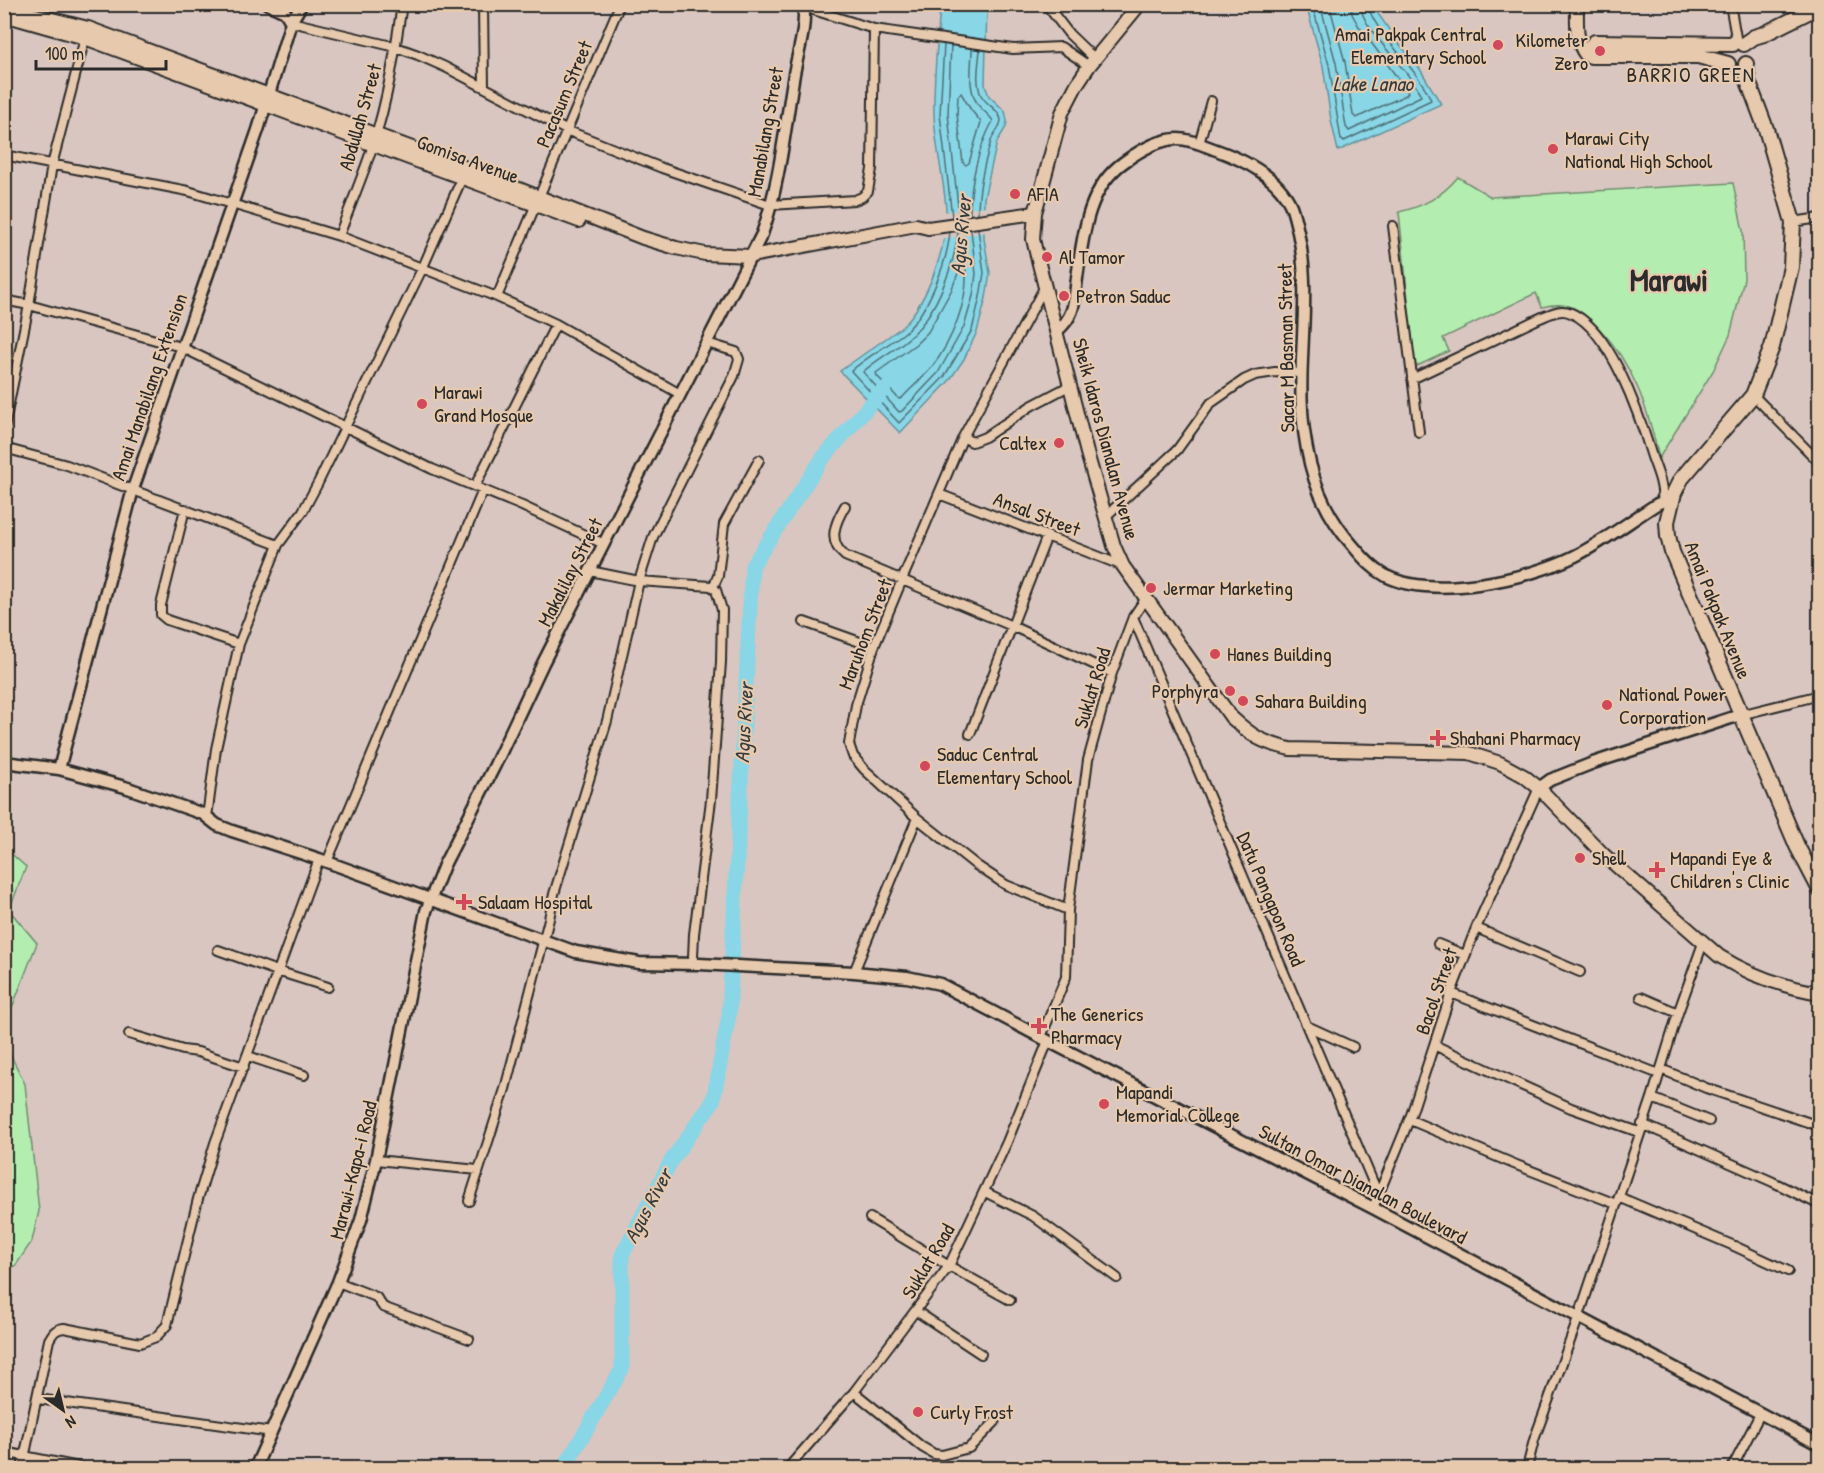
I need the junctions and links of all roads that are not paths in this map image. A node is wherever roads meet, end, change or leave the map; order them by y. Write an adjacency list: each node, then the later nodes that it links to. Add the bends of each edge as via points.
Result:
1 (268, 4): 14 (main road, via 285,12)
2 (302, 4): 14 (main road, Amai Manabilang Extension)
3 (402, 4): 19 (street, Abdullah Street)
4 (483, 4): 25 (street)
5 (620, 4): 28 (street, Pacasum Street)
6 (1046, 4): 22 (street)
7 (1140, 4): 22 (main road, Sheik Idaros Dianalan Avenue)
8 (1577, 4): 15 (main road)
9 (1730, 4): 20 (street)
10 (803, 6): 16 (street); 36 (main road, Manabilang Street)
11 (1820, 6): 20 (highway, via 1764,34 1753,47)
12 (4, 7): 26 (main road, Gomisa Avenue, via 88,28)
13 (4, 15): 17 (main road, Gomisa Avenue)
14 (291, 22): 19 (street); 26 (main road, Amai Manabilang Extension)
15 (1577, 28): 18 (main road); 21 (main road, via 1583,51)
16 (874, 29): 22 (street, via 1013,49 1061,47); 36 (street, via 872,169 868,191 849,201)
17 (85, 38): 26 (main road, Gomisa Avenue); 32 (street)
18 (1595, 42): 20 (highway); 21 (highway, via 1590,47)
19 (396, 46): 25 (street); 29 (street, Abdullah Street)
20 (1742, 50): 23 (highway, via 1739,68); 23 (highway, via 1726,53); 24 (highway, Amai Pakpak Avenue)
21 (1591, 56): 23 (highway, via 1698,56)
22 (1092, 62): 37 (main road, Sheik Idaros Dianalan Avenue, via 1062,113)
23 (1730, 65): 24 (highway, Amai Pakpak Avenue)
24 (1748, 81): 39 (highway, Amai Pakpak Avenue)
25 (484, 87): 28 (street)
26 (267, 101): 29 (main road, Gomisa Avenue); 35 (main road, Amai Manabilang Extension)
27 (1211, 101): 30 (street)
28 (566, 130): 34 (street, Pacasum Street); 36 (street)
29 (374, 140): 33 (main road, Gomisa Avenue); 34 (main road, Gomisa Avenue); 41 (street, Abdullah Street)
30 (1199, 144): 49 (main road, Sacar M Basman Street, via 1180,139 1149,146 1104,180 1092,203 1071,315); 52 (main road, Sacar M Basman Street, via 1260,171 1290,203 1304,272)
31 (4, 155): 32 (street)
32 (52, 165): 35 (street, via 188,191); 47 (street)
33 (462, 178): 34 (main road, Gomisa Avenue); 43 (street)
34 (537, 200): 42 (main road, Gomisa Avenue, via 674,254 704,261); 45 (street, Pacasum Street)
35 (232, 204): 41 (street); 51 (main road, Amai Manabilang Extension)
36 (770, 205): 42 (main road, Manabilang Street, via 762,234)
37 (1035, 213): 42 (main road, Gomisa Avenue); 44 (main road, Sheik Idaros Dianalan Avenue, via 1033,238)
38 (1820, 218): 39 (street)
39 (1793, 222): 56 (highway, Amai Pakpak Avenue, via 1791,267 1772,347)
40 (1393, 226): 53 (street)
41 (339, 236): 43 (street)
42 (749, 259): 50 (main road, Makalilay Street)
43 (423, 267): 45 (street); 57 (street)
44 (1045, 287): 49 (main road, Sheik Idaros Dianalan Avenue); 60 (street, Maruhom Street)
45 (497, 297): 48 (street)
46 (4, 300): 47 (street)
47 (29, 304): 51 (street); 58 (street)
48 (556, 324): 55 (street); 64 (street)
49 (1057, 331): 54 (main road, Sheik Idaros Dianalan Avenue)
50 (707, 343): 55 (main road, Makalilay Street); 77 (street, via 736,352 736,369 653,537)
51 (181, 347): 57 (street); 65 (main road, Amai Manabilang Extension)
52 (1300, 372): 67 (main road, Sacar M Basman Street, via 1304,430 1315,484 1339,530 1370,566 1395,580 1462,586 1520,577 1576,556); 70 (street, via 1255,375 1211,403 1177,450)
53 (1412, 379): 59 (street); 67 (street, via 1540,318 1559,311 1572,313 1601,341 1620,370)
54 (1069, 386): 60 (street, via 985,437 972,442); 70 (main road, Sheik Idaros Dianalan Avenue)
55 (680, 394): 72 (main road, Makalilay Street)
56 (1753, 395): 63 (street); 67 (highway, Amai Pakpak Avenue)
57 (345, 425): 64 (street); 73 (street, via 303,511)
58 (4, 428)
59 (1419, 432)
60 (963, 437): 66 (street, Maruhom Street)
61 (4, 448): 65 (street)
62 (759, 460): 78 (street, via 724,524 718,576)
63 (1820, 463)
64 (479, 488): 72 (street); 94 (street)
65 (133, 489): 69 (street); 90 (main road, Amai Manabilang Extension)
66 (939, 494): 71 (street, Ansal Street); 76 (street, Maruhom Street)
67 (1667, 500): 87 (highway, Amai Pakpak Avenue, via 1669,544)
68 (845, 506): 76 (street, via 834,534 837,550)
69 (185, 509): 73 (street); 83 (street, via 160,605 161,615)
70 (1105, 517): 74 (main road, Sheik Idaros Dianalan Avenue)
71 (1047, 536): 74 (street, Ansal Street); 82 (street)
72 (604, 544): 75 (main road, Makalilay Street)
73 (278, 545): 83 (street)
74 (1123, 566): 79 (main road, Sheik Idaros Dianalan Avenue)
75 (590, 571): 77 (street); 96 (main road, Makalilay Street)
76 (902, 580): 82 (street); 84 (street, Maruhom Street)
77 (639, 581): 78 (street); 99 (street, via 607,721)
78 (713, 587): 104 (street, via 722,610 721,662 711,800 694,934)
79 (1146, 598): 80 (street, Suklat Road); 91 (main road, Sheik Idaros Dianalan Avenue, via 1231,717 1264,743 1290,748 1469,753 1500,763)
80 (1133, 617): 85 (street, Suklat Road); 113 (street, Datu Pangapon Road)
81 (804, 622): 84 (street)
82 (1012, 626): 85 (street); 88 (street)
83 (239, 644): 92 (street, via 216,749)
84 (874, 647): 93 (street, Maruhom Street, via 856,705 850,751)
85 (1112, 673): 97 (street, Suklat Road, via 1088,760)
86 (1820, 695): 87 (street)
87 (1740, 715): 91 (main road, via 1593,763); 95 (highway, Amai Pakpak Avenue)
88 (970, 734)
89 (4, 762): 90 (main road, Sultan Omar Dianalan Boulevard)
90 (59, 770): 92 (main road, Sultan Omar Dianalan Boulevard, via 125,787)
91 (1539, 788): 98 (street, Bacol Street); 100 (main road, Sheik Idaros Dianalan Avenue, via 1604,855)
92 (207, 817): 94 (main road, Sultan Omar Dianalan Boulevard, via 223,828)
93 (917, 818): 97 (street, Maruhom Street, via 1006,885); 106 (street)
94 (323, 861): 96 (main road, Sultan Omar Dianalan Boulevard); 105 (street)
95 (1820, 890)
96 (430, 900): 99 (main road, Sultan Omar Dianalan Boulevard); 127 (main road, Marawi-Kapa-i Road)
97 (1068, 910): 115 (street, Suklat Road, via 1066,977)
98 (1476, 928): 103 (street, Bacol Street); 107 (street)
99 (543, 939): 104 (main road, Sultan Omar Dianalan Boulevard, via 616,961); 128 (street, via 505,1089)
100 (1703, 943): 110 (main road, Sheik Idaros Dianalan Avenue, via 1754,975); 112 (street)
101 (1438, 944): 103 (street)
102 (218, 950): 105 (street)
103 (1465, 955): 109 (street, Bacol Street)
104 (696, 960): 106 (main road, Sultan Omar Dianalan Boulevard)
105 (277, 972): 108 (street); 118 (street)
106 (854, 972): 115 (main road, Sultan Omar Dianalan Boulevard, via 940,984)
107 (1580, 972)
108 (328, 987)
109 (1451, 993): 116 (street, Bacol Street); 120 (street)
110 (1820, 993)
111 (1641, 997): 112 (street)
112 (1678, 1013): 120 (street)
113 (1307, 1026): 117 (street); 130 (street, Datu Pangapon Road)
114 (129, 1034): 119 (street)
115 (1044, 1039): 129 (street, Suklat Road); 134 (main road, Sultan Omar Dianalan Boulevard)
116 (1434, 1045): 123 (street, Bacol Street); 126 (street, via 1571,1108)
117 (1353, 1047)
118 (248, 1056): 119 (street); 121 (street)
119 (244, 1067): 146 (street, via 198,1199 167,1325 156,1337 140,1343 58,1328 49,1340)
120 (1660, 1072): 122 (street); 125 (street)
121 (304, 1075)
122 (1652, 1098): 124 (street); 126 (street)
123 (1410, 1120): 130 (street, Bacol Street); 131 (street, via 1514,1164)
124 (1709, 1122)
125 (1816, 1125)
126 (1641, 1128): 131 (street); 133 (street)
127 (376, 1160): 128 (street); 139 (main road, Marawi-Kapa-i Road, via 361,1220)
128 (478, 1170): 132 (street)
129 (985, 1192): 136 (street, Suklat Road); 138 (street, via 1033,1216)
130 (1378, 1194): 134 (street, Bacol Street)
131 (1618, 1201): 137 (street, via 1693,1227); 142 (street)
132 (469, 1202)
133 (1820, 1205)
134 (1373, 1208): 142 (main road, Sultan Omar Dianalan Boulevard)
135 (870, 1218): 136 (street)
136 (949, 1266): 140 (street); 141 (street, Suklat Road)
137 (1788, 1271)
138 (1117, 1278)
139 (338, 1282): 143 (street, via 376,1297 383,1307); 149 (main road, Marawi-Kapa-i Road)
140 (1010, 1300)
141 (916, 1311): 144 (street); 145 (street, Suklat Road)
142 (1578, 1319): 147 (main road, Sultan Omar Dianalan Boulevard); 157 (street)
143 (469, 1339)
144 (981, 1354)
145 (854, 1392): 148 (street, via 934,1454 969,1448); 156 (street, Suklat Road)
146 (38, 1399): 149 (street); 152 (street)
147 (1760, 1414): 150 (main road, Sultan Omar Dianalan Boulevard); 158 (street)
148 (995, 1422)
149 (272, 1432): 155 (main road, Marawi-Kapa-i Road)
150 (1820, 1445)
151 (4, 1452): 152 (street)
152 (25, 1456): 153 (street); 154 (street)
153 (22, 1468)
154 (84, 1468)
155 (255, 1468)
156 (788, 1468)
157 (1527, 1468)
158 (1732, 1468)

